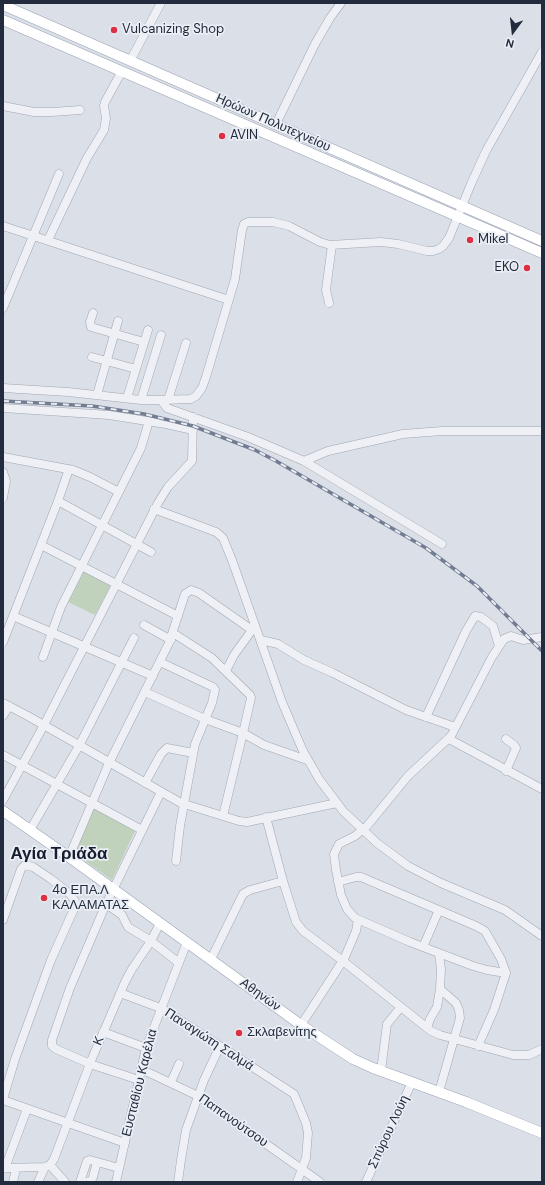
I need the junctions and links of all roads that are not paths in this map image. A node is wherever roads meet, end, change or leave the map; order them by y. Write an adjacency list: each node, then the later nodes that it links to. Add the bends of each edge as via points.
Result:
1 (161, 3): 6 (street)
2 (341, 3): 10 (street, via 315,44)
3 (3, 5): 6 (main road, Ηρώων Πολυτεχνείου)
4 (3, 20): 7 (main road, Ηρώων Πολυτεχνείου)
5 (542, 52): 12 (street, via 486,151)
6 (130, 60): 10 (main road, Ηρώων Πολυτεχνείου)
7 (122, 71): 13 (main road, Ηρώων Πολυτεχνείου); 16 (street, via 105,102 104,130 87,158)
8 (3, 106): 9 (street, via 34,112)
9 (80, 110)
10 (276, 124): 12 (main road, Ηρώων Πολυτεχνείου)
11 (59, 174): 15 (street)
12 (462, 206): 13 (street); 17 (main road, Ηρώων Πολυτεχνείου)
13 (458, 216): 18 (street, via 447,242 433,251 381,242); 19 (main road, Ηρώων Πολυτεχνείου)
14 (3, 226): 15 (street)
15 (33, 236): 16 (street); 20 (street)
16 (48, 240): 21 (street)
17 (542, 241)
18 (332, 245): 21 (street, via 320,242 289,226 273,222 244,224); 22 (street, via 326,290)
19 (542, 253)
20 (5, 294): 23 (street)
21 (229, 300): 38 (street, via 202,388 191,398)
22 (329, 303)
23 (3, 308)
24 (93, 313): 27 (street, via 91,327)
25 (118, 321): 27 (street)
26 (148, 330): 29 (street)
27 (114, 334): 29 (street); 32 (street)
28 (162, 335): 37 (street)
29 (144, 342): 33 (street)
30 (186, 343): 38 (street)
31 (92, 357): 32 (street)
32 (106, 361): 33 (street); 35 (street)
33 (136, 369): 36 (street)
34 (3, 388): 35 (street)
35 (97, 395): 36 (street)
36 (127, 398): 37 (street)
37 (141, 400): 38 (street)
38 (164, 400): 40 (street, via 167,408)
39 (3, 408): 41 (street, via 102,414)
40 (193, 417): 42 (street); 45 (street, via 260,441)
41 (149, 421): 42 (street); 49 (street, via 141,448)
42 (193, 430): 52 (street, via 192,461 168,487)
43 (542, 431): 45 (street, via 448,431 403,434 328,451)
44 (3, 457): 46 (street)
45 (304, 461): 55 (street)
46 (69, 469): 49 (street); 51 (street)
47 (3, 472): 48 (street)
48 (4, 485): 50 (street)
49 (119, 492): 53 (street)
50 (3, 498)
51 (58, 501): 53 (street); 56 (street)
52 (154, 509): 54 (street); 63 (street, via 222,536 227,544)
53 (102, 525): 54 (street); 58 (street)
54 (136, 544): 57 (street); 59 (street)
55 (442, 544)
56 (41, 545): 58 (street); 60 (street)
57 (151, 552)
58 (82, 566): 59 (street); 64 (street, via 61,607)
59 (116, 584): 61 (street); 70 (street)
60 (13, 616): 64 (street); 69 (street)
61 (178, 616): 63 (street, via 185,594 188,591 195,591); 65 (street)
62 (144, 625): 65 (street)
63 (254, 629): 68 (street); 75 (street, via 232,657)
64 (52, 632): 70 (street); 72 (street)
65 (172, 637): 74 (street); 75 (street, via 212,658)
66 (542, 637): 71 (street, via 523,640 508,636)
67 (134, 638): 73 (street)
68 (261, 640): 80 (street, via 278,644 304,660 395,705); 90 (street, via 286,713)
69 (3, 642)
70 (85, 646): 73 (street); 82 (street)
71 (499, 646): 80 (street, via 493,626 481,617 475,616); 83 (street)
72 (43, 656)
73 (122, 662): 76 (street); 87 (street)
74 (160, 662): 76 (street); 81 (street, via 214,688 215,693)
75 (226, 671): 84 (street, via 251,698)
76 (153, 676): 77 (street)
77 (145, 692): 81 (street); 91 (street)
78 (6, 704): 79 (street); 82 (street)
79 (3, 716)
80 (426, 717): 83 (street)
81 (205, 719): 84 (street); 88 (street)
82 (44, 725): 87 (street); 92 (street)
83 (455, 726): 85 (street)
84 (243, 733): 90 (street, via 264,746); 103 (street)
85 (449, 739): 93 (street); 107 (street, via 408,776)
86 (506, 739): 93 (street, via 516,748)
87 (80, 746): 91 (street); 95 (street)
88 (193, 753): 94 (street, via 166,748); 101 (street)
89 (3, 755): 92 (street)
90 (307, 760): 100 (street)
91 (109, 763): 94 (street); 99 (street)
92 (22, 765): 95 (street); 98 (street)
93 (506, 771): 96 (street)
94 (145, 783): 97 (street)
95 (57, 785): 99 (street); 105 (street)
96 (542, 789)
97 (161, 792): 101 (street); 106 (street)
98 (3, 800)
99 (91, 803): 106 (street); 108 (street)
100 (337, 803): 104 (street); 107 (street)
101 (184, 804): 103 (street); 109 (street)
102 (3, 812): 105 (main road, Αθηνών)
103 (223, 816): 104 (street, via 244,822)
104 (266, 818): 110 (street)
105 (30, 830): 108 (main road, Αθηνών)
106 (142, 830): 112 (street)
107 (363, 830): 111 (street, via 336,848 334,856); 120 (street, via 408,866 505,910)
108 (68, 857): 112 (main road, Αθηνών)
109 (176, 861)
110 (283, 881): 125 (street, via 243,894); 126 (street, via 297,926)
111 (338, 882): 115 (street, via 361,877); 118 (street, via 345,905)
112 (114, 889): 113 (main road, Αθηνών); 114 (street)
113 (127, 899): 116 (street); 119 (main road, Αθηνών)
114 (106, 904): 116 (street); 141 (street, via 70,988 52,1040 52,1046 56,1049)
115 (439, 910): 123 (street); 128 (street, via 483,929 495,946)
116 (118, 912): 121 (street, via 128,927)
117 (3, 920): 150 (street, via 21,869 25,865 33,867 51,879 75,901 74,909 51,960)
118 (358, 920): 123 (street); 126 (street)
119 (160, 923): 121 (street, Κ); 122 (main road, Αθηνών)
120 (542, 936)
121 (150, 941): 127 (street); 130 (street, Κ, via 132,968)
122 (187, 942): 125 (main road, Αθηνών); 127 (street, Ευσταθίου Καρέλια)
123 (422, 947): 124 (street)
124 (439, 954): 128 (street, via 480,968); 129 (street)
125 (211, 959): 133 (main road, Αθηνών)
126 (343, 961): 131 (street); 133 (street)
127 (178, 963): 132 (street, Ευσταθίου Καρέλια)
128 (506, 973): 138 (street, via 494,1010)
129 (440, 989): 134 (street, via 437,1007); 136 (street, via 451,998 459,1010 460,1022)
130 (120, 993): 132 (street, Παναγιώτη Σαλμά); 135 (street, Κ)
131 (401, 1007): 134 (street); 144 (street, via 387,1024)
132 (161, 1008): 137 (street, Παναγιώτη Σαλμά); 139 (street, Ευσταθίου Καρέλια)
133 (301, 1025): 144 (main road, Αθηνών, via 353,1059)
134 (427, 1028): 136 (street)
135 (103, 1032): 139 (street); 141 (street, Κ)
136 (454, 1039): 138 (street); 148 (street)
137 (220, 1046): 149 (street); 159 (street, Παναγιώτη Σαλμά, via 294,1094 308,1133)
138 (478, 1046): 140 (street, via 517,1056 529,1055)
139 (146, 1048): 143 (street, Ευσταθίου Καρέλια)
140 (542, 1049)
141 (90, 1064): 145 (street); 152 (street, Κ)
142 (179, 1064): 146 (street)
143 (142, 1068): 145 (street, Ευσταθίου Καρέλια); 146 (street, Παπανούτσου)
144 (381, 1071): 147 (main road, Αθηνών)
145 (139, 1080): 154 (street, Ευσταθίου Καρέλια)
146 (171, 1082): 149 (street, Παπανούτσου)
147 (412, 1082): 148 (main road, Αθηνών); 168 (street, Σπύρου Λούη)
148 (439, 1092): 153 (main road, Αθηνών)
149 (198, 1096): 159 (street, Παπανούτσου); 165 (street, via 186,1130)
150 (3, 1100): 151 (street)
151 (27, 1109): 152 (street); 156 (street)
152 (67, 1123): 154 (street); 155 (street, Κ, via 54,1159)
153 (542, 1133)
154 (125, 1143): 157 (street, Ευσταθίου Καρέλια)
155 (48, 1166): 158 (street); 161 (street, Κ); 162 (street)
156 (4, 1168): 158 (street)
157 (119, 1168): 163 (street, via 87,1161); 164 (street, Ευσταθίου Καρέλια)
158 (16, 1169): 160 (street)
159 (302, 1169): 166 (street); 167 (street, Παπανούτσου)
160 (13, 1182)
161 (38, 1182)
162 (65, 1182)
163 (84, 1182)
164 (116, 1182)
165 (178, 1182)
166 (297, 1182)
167 (320, 1182)
168 (366, 1182)

